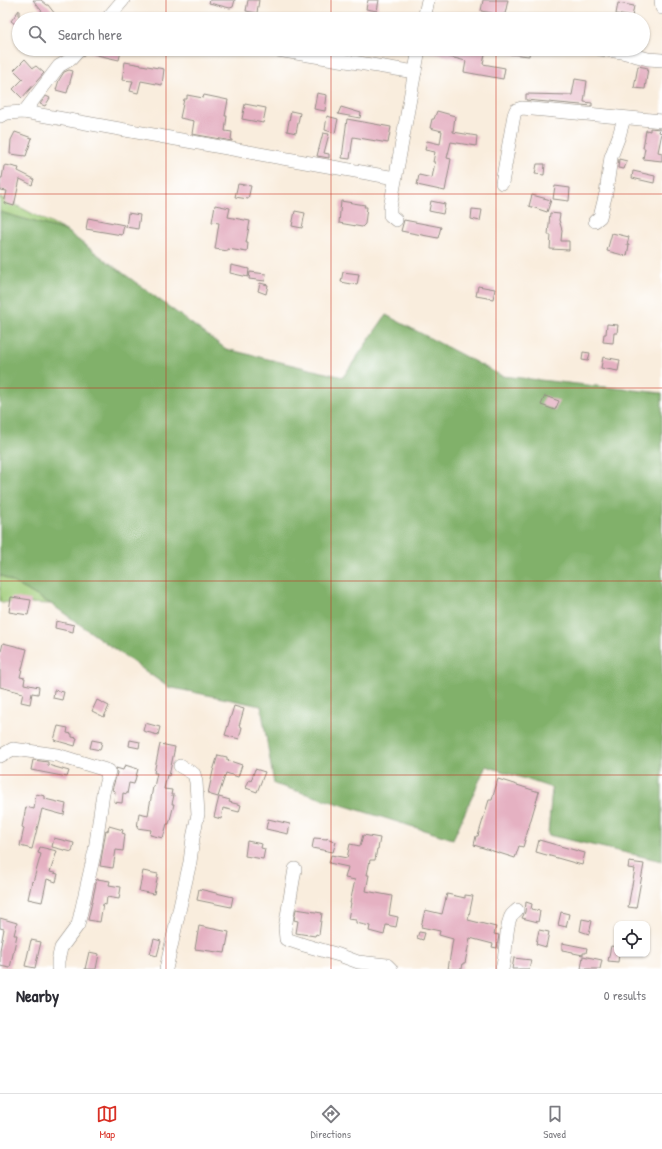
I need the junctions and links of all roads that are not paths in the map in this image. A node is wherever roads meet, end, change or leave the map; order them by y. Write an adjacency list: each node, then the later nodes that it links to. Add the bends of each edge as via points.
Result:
1 (123, 0): 5 (street)
2 (428, 0): 6 (street)
3 (661, 0): 4 (street)
4 (662, 8)
5 (113, 12)
6 (425, 12)
7 (74, 56): 13 (street, via 59,66)
8 (315, 56): 12 (street)
9 (418, 56): 12 (street)
10 (637, 56): 11 (street)
11 (662, 60)
12 (415, 72): 17 (street)
13 (24, 112): 14 (street); 17 (street)
14 (0, 116)
15 (624, 118): 16 (street); 18 (street, via 522,108 516,110); 20 (street, via 611,157 600,217)
16 (662, 121)
17 (395, 178): 19 (street, via 390,215)
18 (502, 183)
19 (396, 220)
20 (595, 221)
21 (0, 756): 27 (street, via 13,749 57,755 109,771 78,925 61,948)
22 (0, 764): 24 (street)
23 (180, 766): 28 (street, via 194,774 198,814)
24 (0, 768)
25 (295, 869): 29 (street, via 285,928 286,939 358,962 387,964)
26 (517, 910): 30 (street, via 511,915 508,924)
27 (58, 969)
28 (166, 969)
29 (391, 969)
30 (502, 969)

